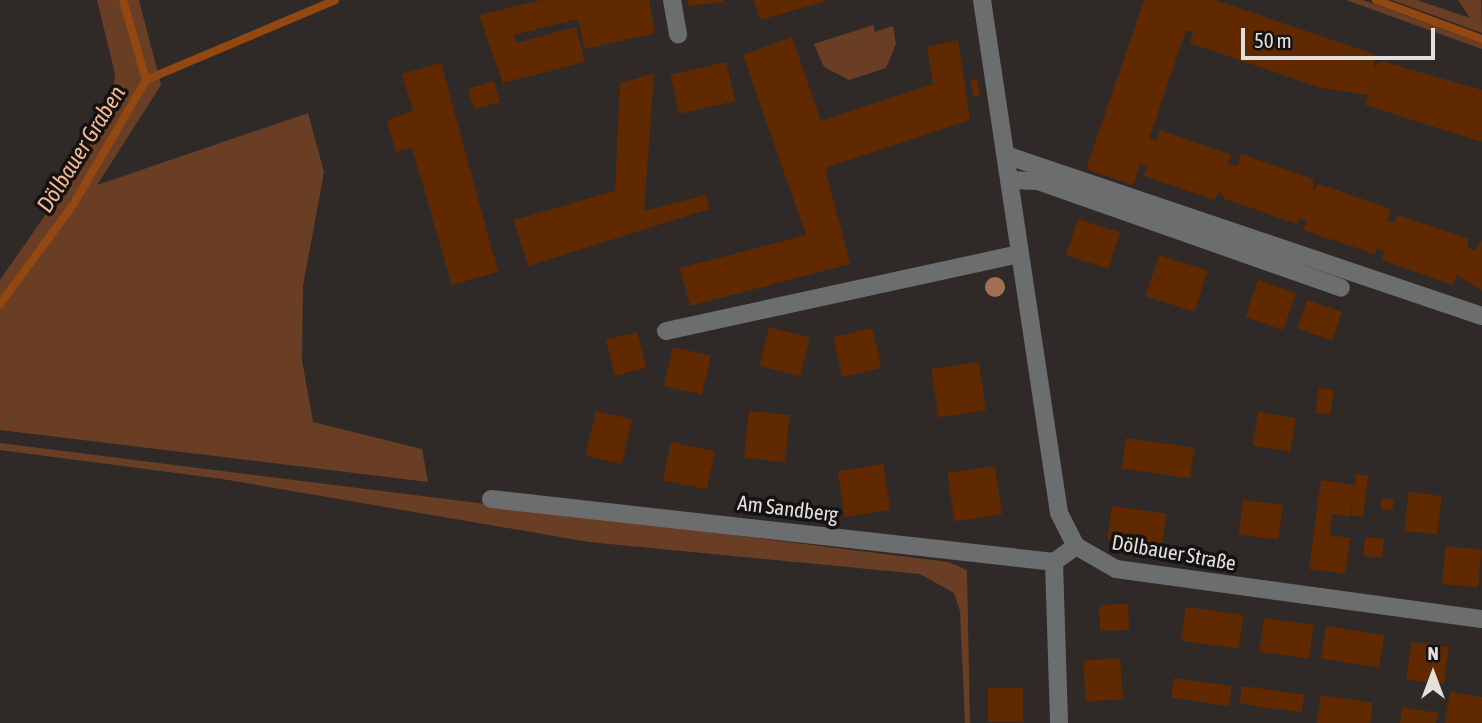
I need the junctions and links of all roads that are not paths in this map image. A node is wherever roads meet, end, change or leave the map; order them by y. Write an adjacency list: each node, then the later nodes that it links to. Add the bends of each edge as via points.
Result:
1 (672, 0): 3 (street)
2 (982, 0): 4 (street)
3 (677, 34)
4 (1006, 155): 5 (street); 8 (street)
5 (1010, 180): 6 (street); 7 (street, via 1038,181)
6 (1020, 254): 9 (street); 11 (street, via 1059,513)
7 (1341, 288)
8 (1482, 317)
9 (666, 331)
10 (491, 499): 12 (street, Am Sandberg)
11 (1076, 546): 12 (street); 13 (street, Dölbauer Straße, via 1116,569)
12 (1054, 562): 14 (street)
13 (1482, 619)
14 (1059, 723)

